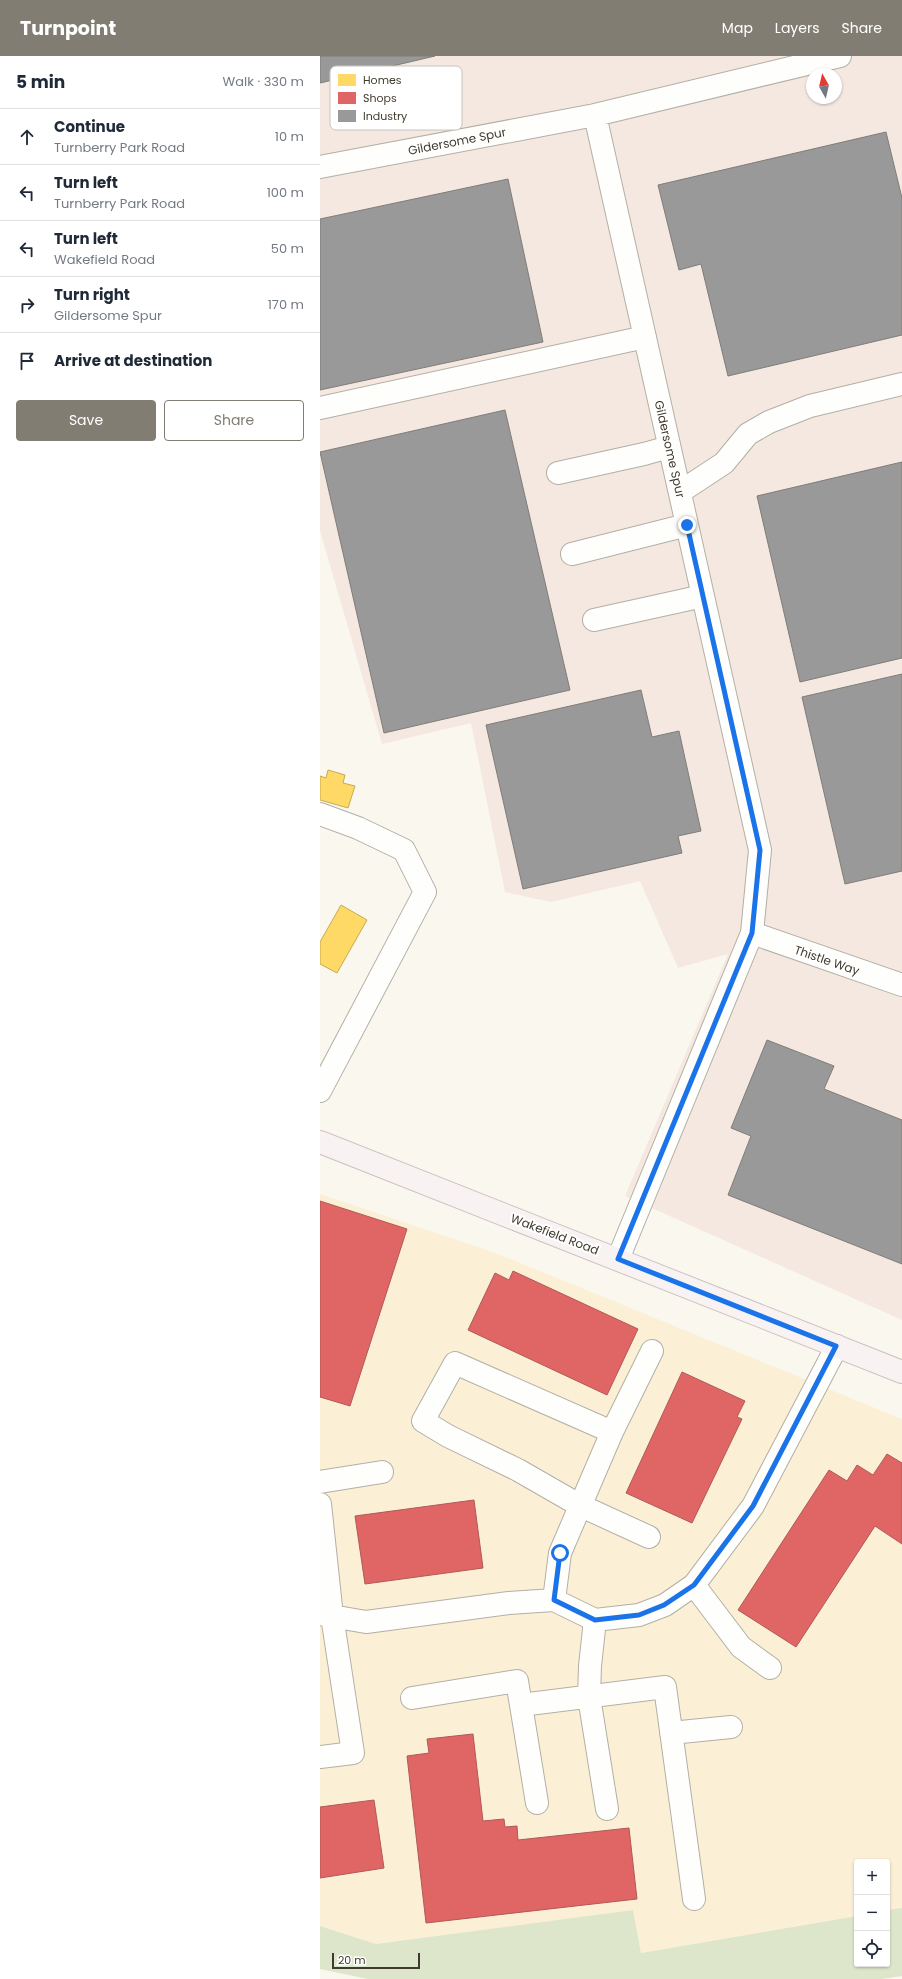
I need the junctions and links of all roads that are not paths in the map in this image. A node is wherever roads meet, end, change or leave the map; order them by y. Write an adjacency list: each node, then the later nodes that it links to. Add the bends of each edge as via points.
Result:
1 (840, 56): 2 (street, Gildersome Spur)
2 (595, 115): 3 (street, Gildersome Spur); 4 (street, Gildersome Spur)
3 (320, 167)
4 (645, 337): 6 (street); 7 (street, Gildersome Spur)
5 (902, 384): 9 (street, via 810,406 769,422 748,434 724,464)
6 (320, 408)
7 (669, 447): 8 (street); 9 (street, Gildersome Spur)
8 (558, 473)
9 (680, 492): 10 (street, Gildersome Spur)
10 (687, 525): 11 (street); 12 (street, Gildersome Spur)
11 (572, 554)
12 (703, 596): 13 (street); 15 (street, Gildersome Spur, via 760,850)
13 (594, 620)
14 (320, 814): 17 (street, via 358,828 404,850 425,892)
15 (752, 933): 16 (street, Thistle Way); 19 (street, Gildersome Spur)
16 (902, 985)
17 (320, 1091)
18 (320, 1142): 19 (main road, Wakefield Road)
19 (618, 1259): 20 (main road, Wakefield Road)
20 (836, 1346): 22 (main road, Wakefield Road); 29 (street, via 753,1506)
21 (652, 1350): 23 (street)
22 (902, 1372)
23 (612, 1432): 27 (street); 27 (street, via 455,1363 424,1421)
24 (382, 1472): 25 (street)
25 (320, 1482)
26 (320, 1504): 31 (street)
27 (579, 1505): 28 (street); 30 (street, via 560,1553)
28 (649, 1537)
29 (694, 1585): 32 (street, via 664,1605 639,1615); 33 (street, via 741,1647)
30 (554, 1600): 31 (street, via 509,1602 366,1622); 32 (street)
31 (326, 1615): 39 (street, via 354,1753)
32 (595, 1620): 34 (street)
33 (770, 1668)
34 (589, 1697): 36 (street); 38 (street, via 664,1687); 41 (street)
35 (412, 1698): 36 (street, via 517,1681)
36 (521, 1705): 40 (street)
37 (731, 1727): 38 (street)
38 (671, 1733): 42 (street)
39 (320, 1757)
40 (537, 1803)
41 (607, 1809)
42 (694, 1899)

